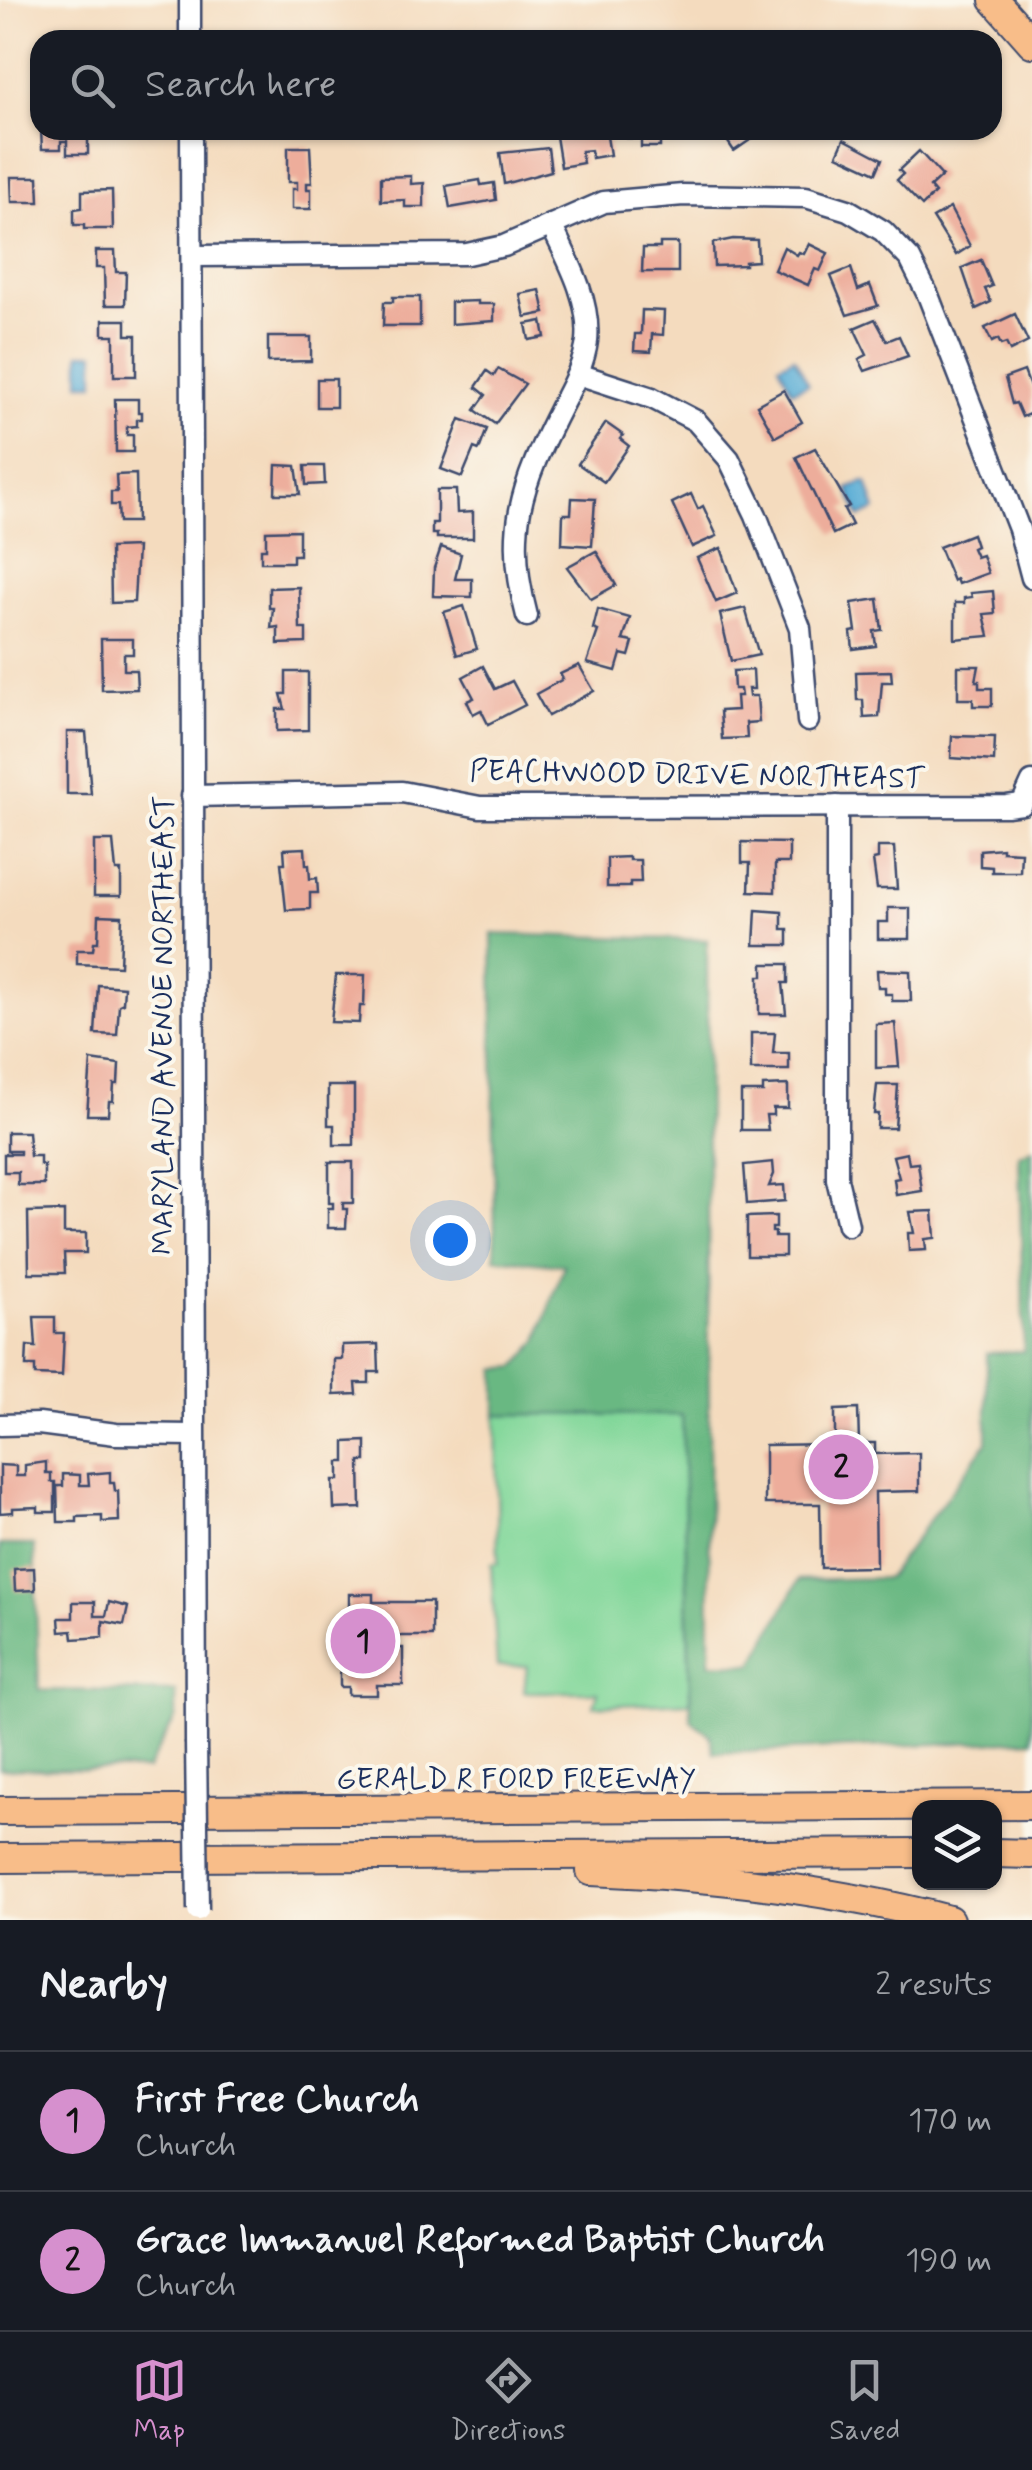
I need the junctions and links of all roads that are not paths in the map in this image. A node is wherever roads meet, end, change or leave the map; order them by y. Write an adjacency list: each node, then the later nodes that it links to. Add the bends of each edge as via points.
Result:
1 (190, 0): 3 (street)
2 (994, 0): 4 (highway)
3 (190, 30)
4 (1032, 42)
5 (191, 140): 7 (street, MARYLAND AVENUE NORTHEAST)
6 (551, 226): 7 (street, via 467,254); 8 (street, via 586,313); 9 (street, via 604,202 683,195 806,197 883,230 910,259 928,295)
7 (192, 256): 13 (street, MARYLAND AVENUE NORTHEAST)
8 (578, 374): 10 (street, via 519,505 517,547); 11 (street, via 652,398 696,421 728,460 800,628)
9 (1032, 578)
10 (527, 616)
11 (808, 721)
12 (1032, 782): 14 (street, PEACHWOOD DRIVE NORTHEAST, via 1022,804)
13 (192, 796): 14 (street, PEACHWOOD DRIVE NORTHEAST, via 402,792 480,807); 17 (street, MARYLAND AVENUE NORTHEAST)
14 (837, 806): 15 (street, via 836,1179)
15 (848, 1226)
16 (0, 1425): 17 (street)
17 (193, 1435): 25 (street, MARYLAND AVENUE NORTHEAST, bridge)
18 (1032, 1805): 19 (highway, GERALD R FORD FREEWAY)
19 (0, 1812)
20 (912, 1853): 24 (highway)
21 (1002, 1853): 22 (highway)
22 (1032, 1854)
23 (0, 1858): 24 (highway)
24 (150, 1858): 26 (highway, via 684,1876 812,1891)
25 (198, 1915)
26 (949, 1920)

